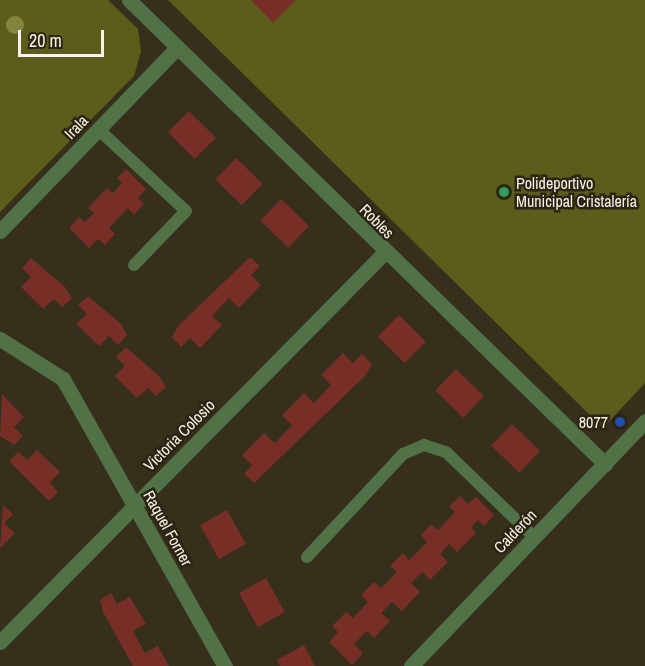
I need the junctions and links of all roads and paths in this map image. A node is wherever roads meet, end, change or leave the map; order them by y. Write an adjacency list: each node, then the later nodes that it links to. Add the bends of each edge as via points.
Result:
1 (129, 0): 2 (street, Robles)
2 (177, 48): 3 (street, Irala); 5 (street, Robles)
3 (98, 129): 4 (street, Irala); 6 (lane, via 186,211)
4 (0, 231)
5 (384, 254): 9 (street, Robles); 10 (street, Victoria Colosio)
6 (134, 265)
7 (0, 339): 10 (street, Raquel Forner, via 63,379)
8 (645, 421): 9 (street, Calderón)
9 (605, 464): 11 (street, Calderón)
10 (135, 505): 13 (street, Victoria Colosio); 14 (street, Raquel Forner)
11 (534, 537): 12 (lane, via 446,452 424,444 403,454); 15 (street, Calderón)
12 (307, 557)
13 (0, 642)
14 (225, 666)
15 (411, 666)

